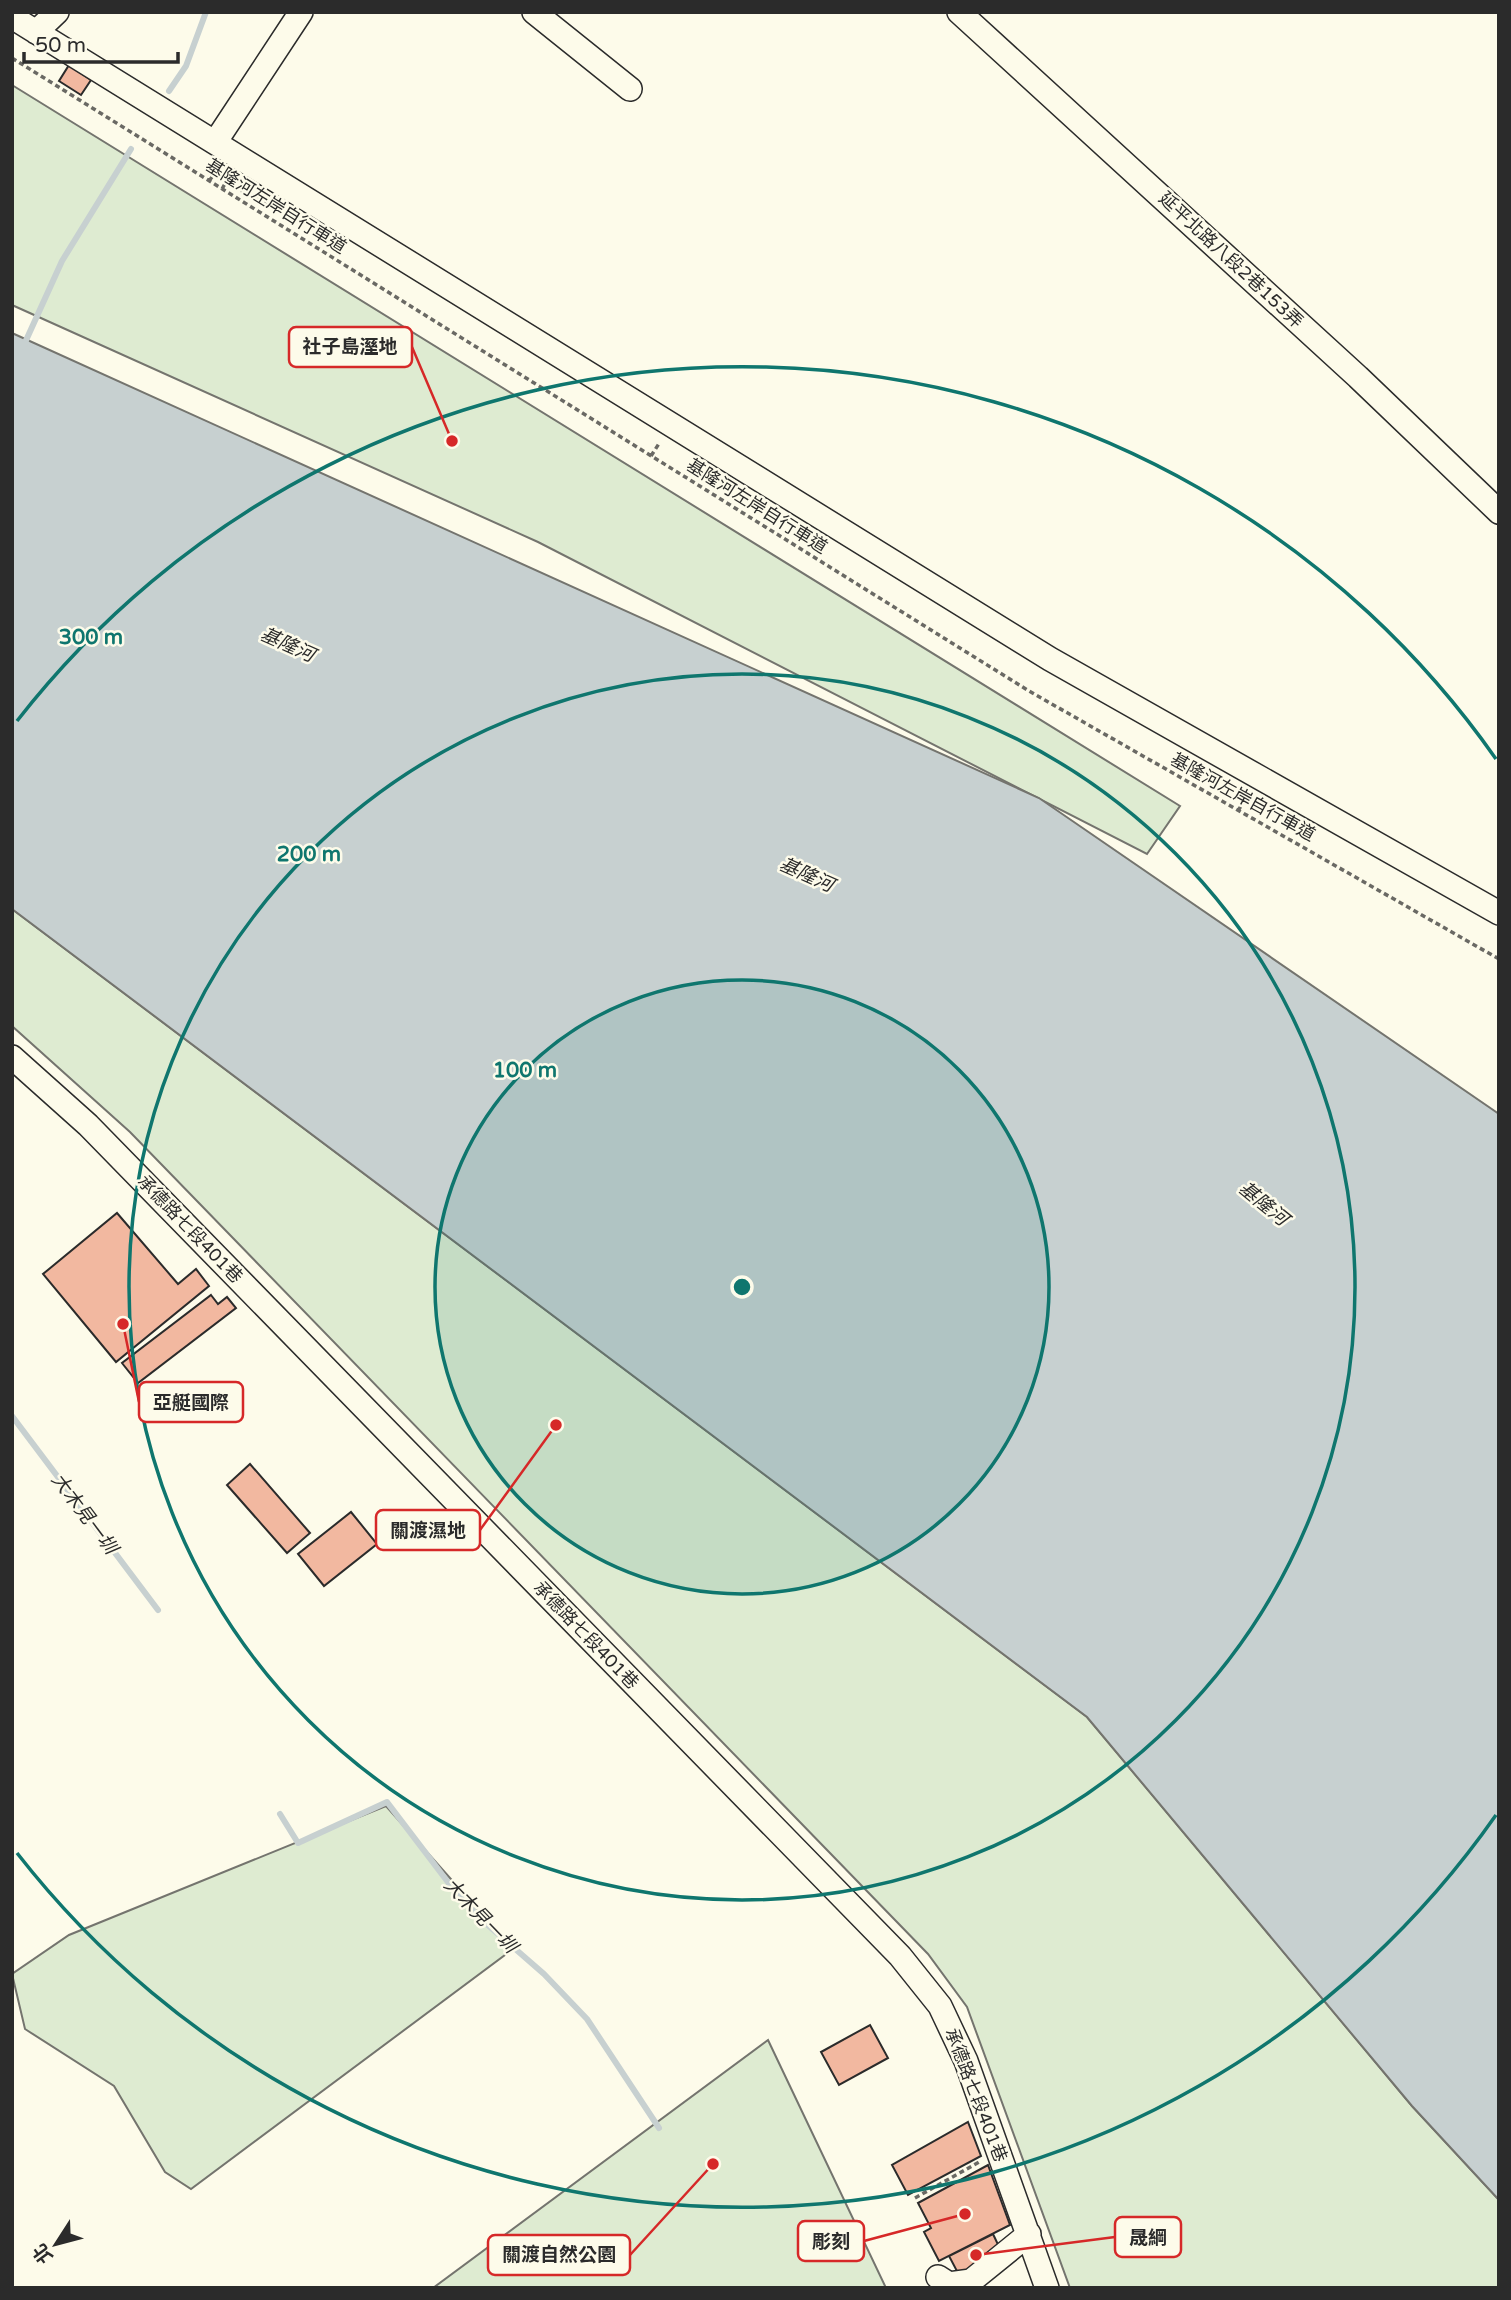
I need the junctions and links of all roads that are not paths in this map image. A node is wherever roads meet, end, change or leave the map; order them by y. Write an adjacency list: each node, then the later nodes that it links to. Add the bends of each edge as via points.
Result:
1 (57, 12): 6 (street)
2 (301, 12): 8 (street)
3 (534, 12): 7 (street)
4 (959, 12): 9 (street, 延平北路八段2巷153弄)
5 (12, 17): 6 (street)
6 (37, 32): 8 (street)
7 (630, 89)
8 (216, 141): 10 (street, via 1049,659)
9 (1499, 512)
10 (1499, 913)
11 (12, 1057): 12 (street, 承德路七段401巷, via 88,1125 900,1956 940,2006 966,2061)
12 (1029, 2234): 14 (street); 15 (street, 承德路七段401巷)
13 (938, 2277): 14 (street, via 949,2284)
14 (973, 2285)
15 (1048, 2288)

